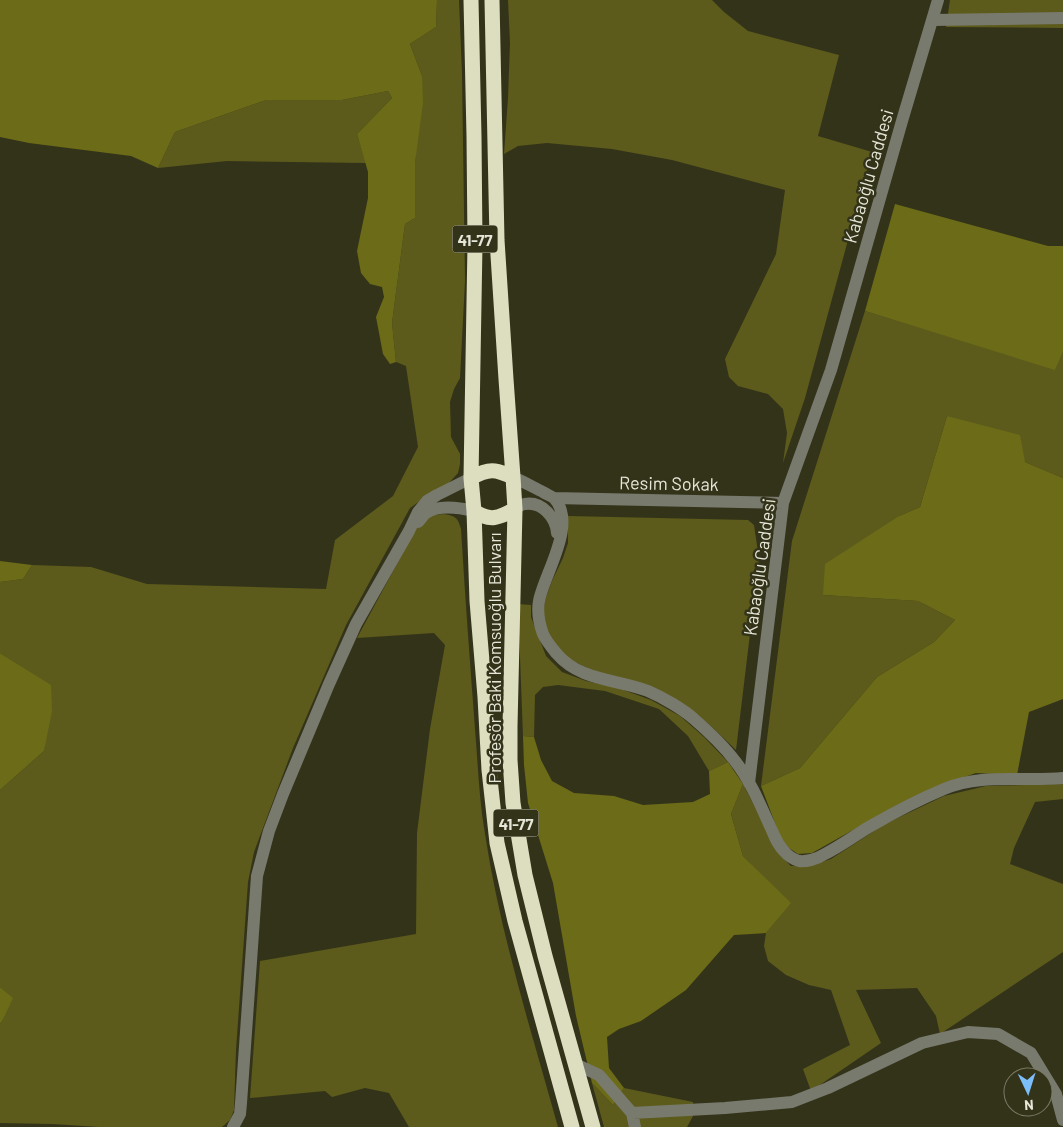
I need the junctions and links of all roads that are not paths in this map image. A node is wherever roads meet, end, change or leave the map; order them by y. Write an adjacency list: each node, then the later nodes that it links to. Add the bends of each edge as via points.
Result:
1 (471, 0): 7 (highway, 41-77, via 476,261)
2 (494, 0): 6 (highway, 41-77, via 497,240)
3 (938, 0): 5 (street, Kabaoğlu Caddesi)
4 (1063, 18): 5 (street)
5 (933, 20): 9 (street, Kabaoğlu Caddesi, via 831,370)
6 (514, 477): 7 (highway, via 487,470); 8 (street); 10 (highway)
7 (471, 478): 11 (highway); 12 (street, via 427,501)
8 (554, 498): 9 (street, Resim Sokak); 13 (street, via 562,520)
9 (783, 503): 15 (street, Kabaoğlu Caddesi)
10 (514, 509): 11 (highway, via 497,518 481,516); 13 (street, via 524,504 544,509 553,517); 16 (highway, Profesör Baki Komsuoğlu Bulvarı / 41-77, via 510,743 513,803 525,875)
11 (474, 511): 12 (street, via 440,508 428,512); 20 (highway, Profesör Baki Komsuoğlu Bulvarı / 41-77, via 477,601 497,843 525,960)
12 (409, 531): 19 (street, via 352,633 269,831 257,876 240,1114)
13 (558, 546): 15 (street, via 539,599 538,612 544,636 552,649 561,660 586,675 648,691 690,715 736,761)
14 (1063, 778): 15 (street, via 977,780 945,788 821,856 798,861 778,844)
15 (749, 783)
16 (575, 1064): 17 (street, via 599,1075); 21 (highway, Profesör Baki Komsuoğlu Bulvarı / 41-77)
17 (632, 1113): 18 (street, via 792,1102 922,1043 968,1032 998,1034 1031,1053 1056,1094); 22 (street)
18 (1063, 1120)
19 (233, 1127)
20 (572, 1127)
21 (594, 1127)
22 (635, 1127)

